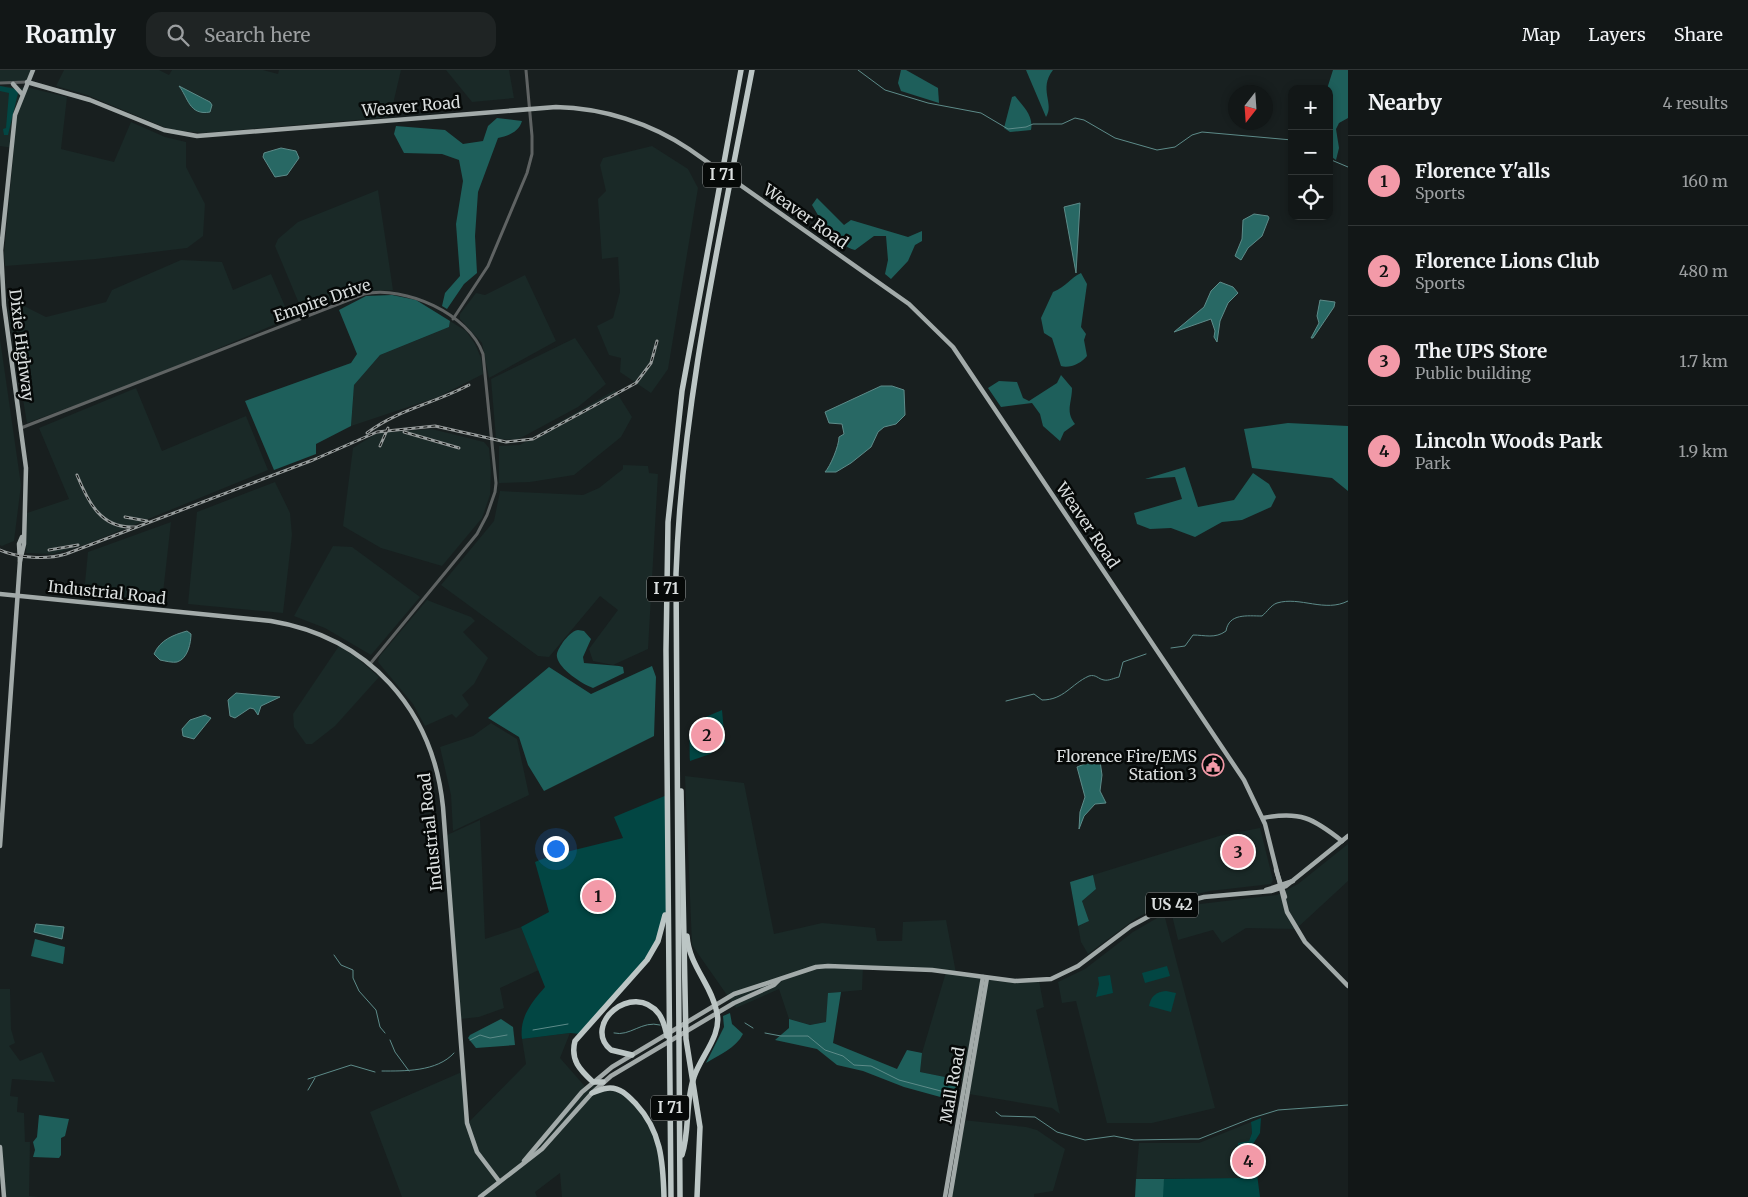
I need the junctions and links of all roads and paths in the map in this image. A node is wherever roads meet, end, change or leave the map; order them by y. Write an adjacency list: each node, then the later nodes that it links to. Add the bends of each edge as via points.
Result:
1 (526, 70): 10 (street)
2 (742, 70): 22 (highway, I 71, via 690,344 672,472 666,574)
3 (752, 70): 16 (highway, I 71, via 700,345 684,454 676,574)
4 (32, 72): 5 (main road, Dixie Highway); 8 (main road)
5 (27, 82): 7 (street); 8 (main road, Weaver Road); 9 (main road, Dixie Highway)
6 (0, 83): 7 (street)
7 (12, 84): 9 (main road)
8 (39, 85): 10 (main road, Weaver Road, via 100,103 164,130 197,136)
9 (22, 94): 12 (main road, Dixie Highway, via 15,115 1,250 4,305)
10 (530, 108): 11 (street, via 532,149 525,182 488,266); 17 (main road, Weaver Road, via 565,107 617,116 670,136 909,304 953,347 1240,773)
11 (453, 319): 12 (street, Empire Drive, via 407,294 364,294); 15 (street, Empire Drive, via 470,332 483,354 496,469 495,492 477,534)
12 (21, 428): 14 (main road, Dixie Highway, via 26,468)
13 (0, 594): 14 (main road, Industrial Road)
14 (18, 596): 15 (main road, Industrial Road, via 283,623 329,638); 20 (main road, Dixie Highway)
15 (370, 664): 37 (main road, Industrial Road, via 411,710 425,736 437,771 444,816 467,1123 476,1152)
16 (677, 767): 23 (highway, via 681,786); 35 (highway, I 71)
17 (1263, 818): 19 (main road, via 1287,814 1304,816); 21 (main road, Weaver Road)
18 (1348, 836): 19 (main road, US 42)
19 (1342, 841): 21 (main road, US 42, via 1293,881)
20 (0, 846)
21 (1281, 886): 24 (main road, US 42, via 1204,897 1166,907 1140,920 1078,967 1055,978 1022,982); 26 (main road, Weaver Road, via 1288,913 1305,942)
22 (668, 901): 29 (highway, I 71); 31 (highway, via 660,936 650,955 575,1041 575,1061)
23 (684, 906): 27 (highway, via 690,957); 43 (highway, via 686,1039 699,1116)
24 (985, 977): 25 (main road, US 42, via 932,970 837,966 816,967); 44 (main road, Mall Road); 45 (main road, Mall Road)
25 (779, 980): 27 (main road, US 42, via 742,990); 28 (main road, US 42)
26 (1348, 986)
27 (715, 1005): 28 (highway); 30 (main road, US 42)
28 (717, 1013): 32 (main road, US 42); 35 (highway, via 717,1030 690,1091 686,1142)
29 (669, 1041): 30 (highway, via 662,1019 653,1008 637,1002 623,1004 605,1021 603,1038 611,1050); 41 (highway, I 71)
30 (632, 1056): 31 (main road, US 42)
31 (593, 1082): 32 (highway); 36 (main road, US 42)
32 (603, 1082): 33 (main road, US 42)
33 (592, 1093): 36 (main road, US 42, via 549,1142); 40 (highway, via 607,1088 618,1090 627,1095 649,1120 661,1152)
34 (0, 1147): 38 (main road)
35 (680, 1160): 42 (highway, I 71)
36 (524, 1161): 37 (main road, US 42)
37 (499, 1181): 39 (main road, US 42)
38 (4, 1197)
39 (480, 1197)
40 (664, 1197)
41 (671, 1197)
42 (680, 1197)
43 (698, 1197)
44 (945, 1197)
45 (950, 1197)

